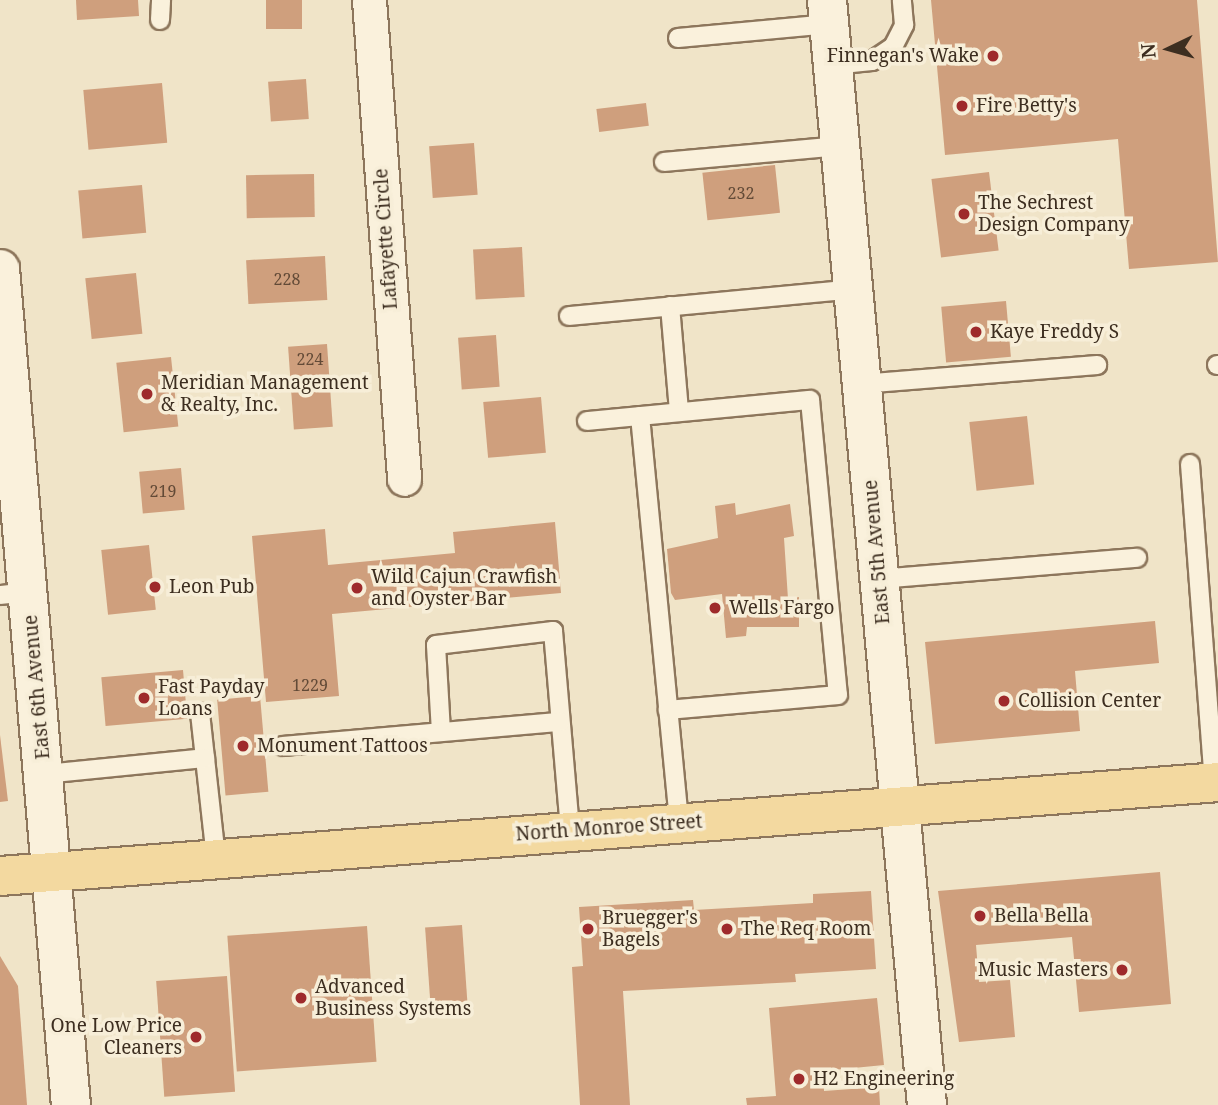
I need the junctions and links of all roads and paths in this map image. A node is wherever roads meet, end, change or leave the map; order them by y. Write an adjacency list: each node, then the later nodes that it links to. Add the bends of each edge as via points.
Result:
1 (161, 0): 5 (lane)
2 (369, 0): 20 (street, Lafayette Circle)
3 (902, 0): 7 (lane, via 904,25 893,47 872,61)
4 (828, 12): 6 (lane); 7 (street, East 5th Avenue)
5 (160, 20)
6 (678, 38)
7 (832, 65): 8 (street, East 5th Avenue)
8 (839, 146): 9 (lane); 11 (street, East 5th Avenue)
9 (664, 162)
10 (0, 269): 23 (street, East 6th Avenue)
11 (852, 289): 12 (lane); 15 (street, East 5th Avenue)
12 (670, 306): 13 (lane); 16 (lane)
13 (569, 316)
14 (1097, 365): 15 (lane)
15 (861, 384): 22 (street, East 5th Avenue)
16 (679, 412): 17 (lane); 25 (lane, via 810,401 838,695)
17 (640, 416): 18 (lane); 25 (lane)
18 (587, 421)
19 (1191, 464): 24 (lane)
20 (404, 479)
21 (1137, 558): 22 (lane)
22 (879, 579): 33 (street, East 5th Avenue)
23 (15, 593): 31 (street, East 6th Avenue)
24 (1212, 682): 32 (lane)
25 (668, 710): 34 (lane)
26 (200, 713): 30 (lane)
27 (560, 722): 28 (lane); 28 (lane, via 553,631 436,646); 35 (lane)
28 (441, 732): 29 (lane)
29 (283, 746)
30 (205, 758): 31 (lane); 36 (lane)
31 (45, 774): 37 (street, East 6th Avenue)
32 (1216, 782): 33 (main road, North Monroe Street)
33 (900, 806): 34 (main road, North Monroe Street); 40 (street, East 5th Avenue)
34 (679, 823): 35 (main road, North Monroe Street)
35 (570, 831): 36 (main road, North Monroe Street)
36 (216, 857): 37 (main road, North Monroe Street)
37 (54, 869): 38 (main road, North Monroe Street); 39 (street, East 6th Avenue)
38 (0, 876)
39 (71, 1105)
40 (927, 1105)

